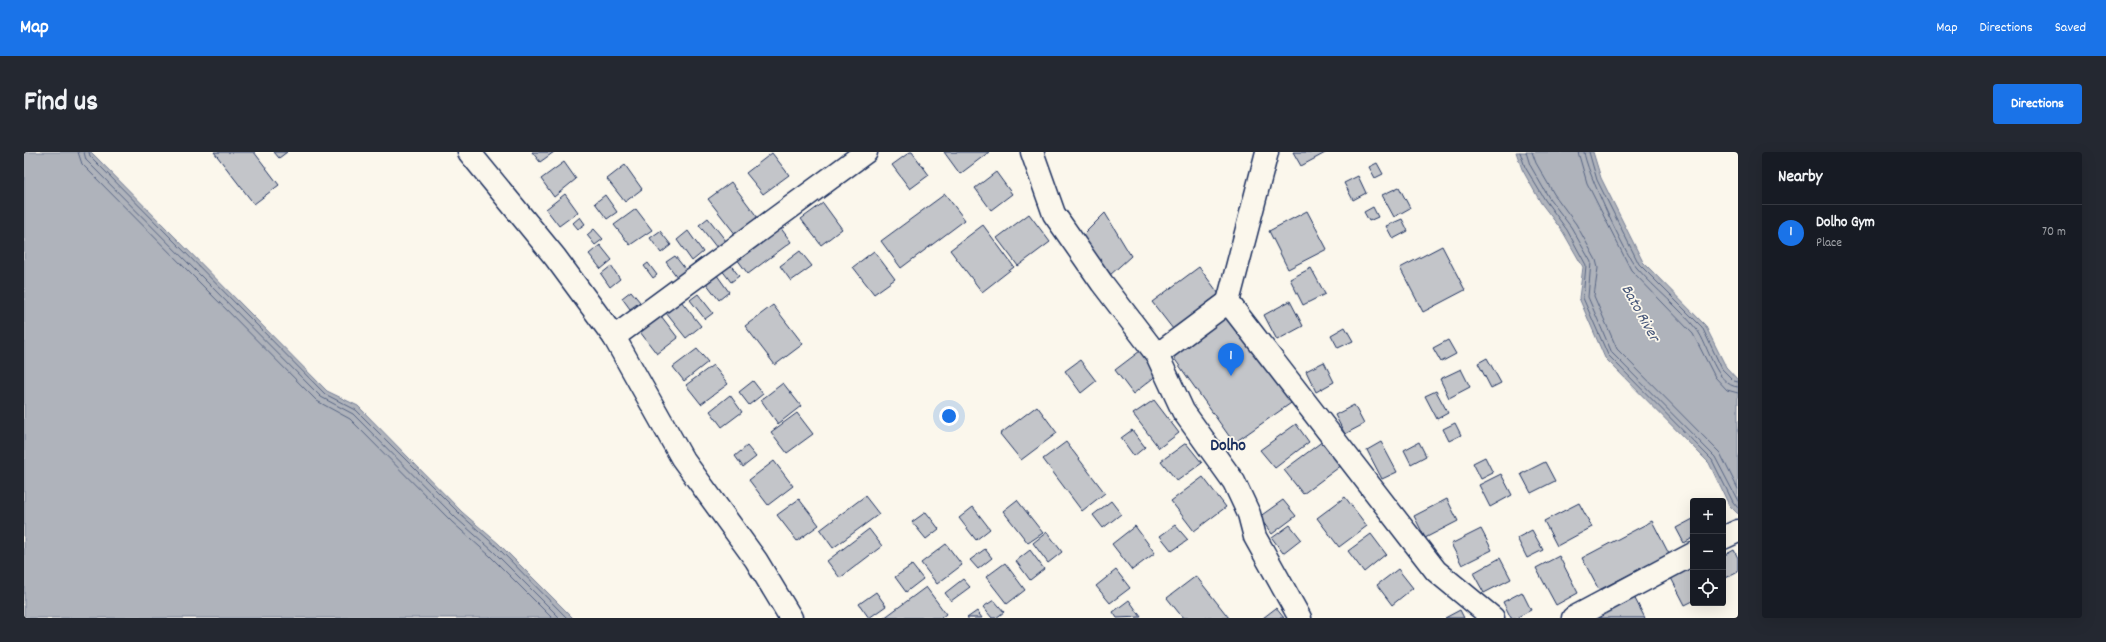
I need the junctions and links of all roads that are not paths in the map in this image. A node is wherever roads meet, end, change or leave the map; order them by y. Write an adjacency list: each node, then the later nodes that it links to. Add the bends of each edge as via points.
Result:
1 (469, 152): 6 (street, via 555,257)
2 (866, 152): 6 (street)
3 (1032, 152): 7 (street, via 1054,214)
4 (1267, 152): 5 (street)
5 (1228, 302): 7 (street); 13 (street, via 1436,571)
6 (614, 337): 11 (street, via 682,458 756,560)
7 (1157, 355): 12 (street, via 1183,411 1234,482 1249,514 1255,538)
8 (1738, 531): 9 (street)
9 (1726, 537)
10 (1690, 556): 14 (street)
11 (791, 618)
12 (1300, 618)
13 (1493, 618)
14 (1573, 618)

